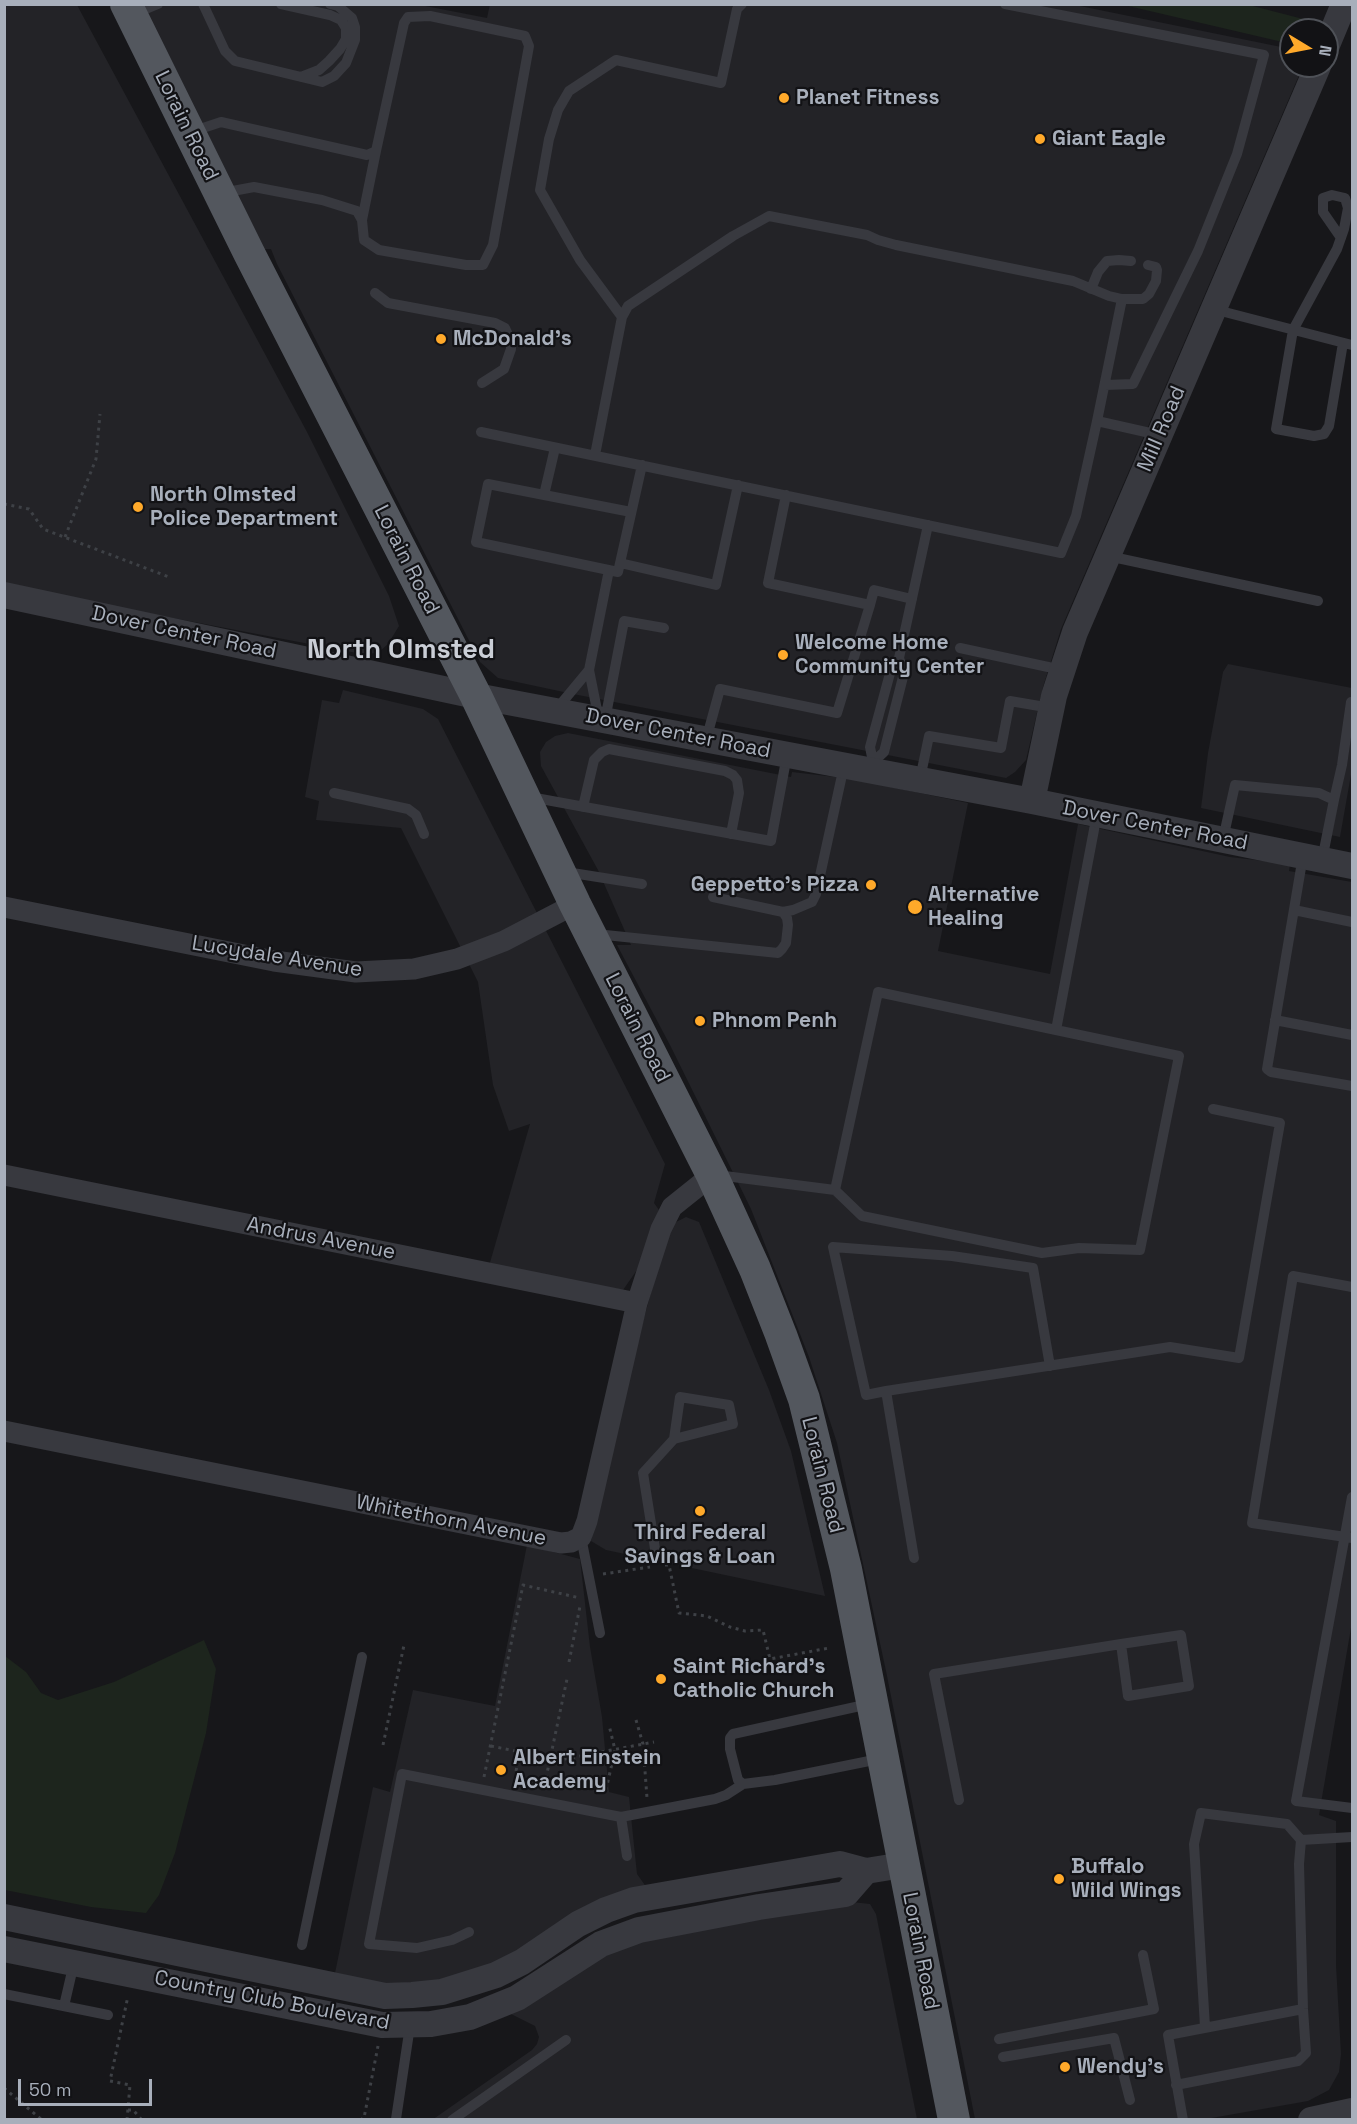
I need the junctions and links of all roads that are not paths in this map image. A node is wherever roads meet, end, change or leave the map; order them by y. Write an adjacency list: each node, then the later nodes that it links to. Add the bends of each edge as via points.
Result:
1 (202, 4): 9 (lane, via 225,51 235,61)
2 (281, 4): 9 (lane, via 330,15 341,20 346,28 346,39 330,61)
3 (330, 4): 9 (lane, via 352,18 355,27 355,40 346,63 322,82)
4 (742, 4): 22 (lane, via 737,9 721,83 616,60 569,91 558,110 540,190 580,260)
5 (1005, 4): 26 (lane, via 1264,56 1238,154 1198,251 1133,384)
6 (1344, 4): 8 (street)
7 (138, 8): 11 (main road, Lorain Road)
8 (1338, 18)
9 (300, 77)
10 (1313, 78): 21 (street, Mill Road)
11 (189, 132): 12 (lane, via 221,122 366,155); 13 (main road, Lorain Road)
12 (376, 151): 14 (lane); 14 (lane, via 408,17 430,16 525,36 529,46 493,245 483,265 379,250 363,240)
13 (219, 194): 14 (lane, via 254,187 322,200 357,211); 49 (main road, Lorain Road)
14 (362, 220)
15 (1341, 238): 23 (lane)
16 (1131, 261): 18 (lane, via 1107,261)
17 (1148, 265): 20 (lane, via 1157,270 1149,294 1143,299)
18 (1091, 289): 20 (lane); 22 (lane, via 1073,281 769,216 628,306)
19 (375, 293): 25 (lane, via 388,303 505,328 511,349 504,369)
20 (1122, 298): 26 (lane)
21 (1214, 309): 23 (lane); 29 (street, Mill Road)
22 (622, 317): 31 (lane)
23 (1293, 330): 24 (lane); 24 (lane, via 1276,429 1314,436 1324,434)
24 (1348, 344)
25 (482, 383)
26 (1105, 385): 27 (lane)
27 (1097, 421): 29 (lane); 37 (lane, via 1076,516 1061,553)
28 (481, 432): 30 (lane)
29 (1160, 435): 38 (street, Mill Road)
30 (555, 448): 31 (lane); 34 (lane)
31 (595, 455): 32 (lane)
32 (642, 465): 33 (lane); 36 (lane)
33 (738, 485): 35 (lane); 39 (lane, via 716,585)
34 (544, 495): 36 (lane); 40 (lane, via 488,484 476,542)
35 (786, 495): 37 (lane); 44 (lane, via 768,583)
36 (631, 512): 39 (lane)
37 (928, 525): 42 (lane)
38 (1108, 556): 43 (lane); 48 (street, Mill Road)
39 (620, 563): 40 (lane, via 618,572)
40 (609, 570): 47 (lane)
41 (4, 595): 49 (street, Dover Center Road)
42 (912, 599): 44 (lane, via 874,590); 57 (lane, via 899,658 892,666 870,747)
43 (1318, 601)
44 (870, 605): 54 (lane, via 837,713 720,688)
45 (664, 628): 53 (lane, via 624,621)
46 (960, 648): 48 (lane)
47 (589, 670): 52 (lane); 53 (lane)
48 (1062, 670): 51 (street, Mill Road)
49 (476, 696): 52 (street, Dover Center Road); 60 (main road, Lorain Road)
50 (1352, 702): 61 (lane)
51 (1051, 708): 58 (lane, via 1010,700 1001,748 929,736); 62 (street, Mill Road)
52 (555, 711): 53 (street, Dover Center Road)
53 (602, 720): 54 (street, Dover Center Road)
54 (706, 740): 55 (street, Dover Center Road)
55 (787, 755): 56 (street, Dover Center Road); 66 (lane, via 771,841)
56 (844, 766): 57 (street, Dover Center Road); 76 (lane, via 816,894 812,902)
57 (872, 766): 58 (street, Dover Center Road)
58 (920, 780): 62 (street, Dover Center Road)
59 (334, 793): 65 (lane, via 408,809 416,815)
60 (523, 796): 63 (lane); 70 (main road, Lorain Road)
61 (1334, 800): 67 (lane, via 1319,793 1235,785); 68 (lane)
62 (1032, 801): 64 (street, Dover Center Road)
63 (584, 807): 66 (lane); 66 (lane, via 594,760 609,749 733,775 739,793)
64 (1097, 814): 67 (street, Dover Center Road); 80 (lane)
65 (424, 834)
66 (731, 834)
67 (1223, 840): 68 (street, Dover Center Road)
68 (1312, 858): 69 (street, Dover Center Road); 75 (lane)
69 (1353, 866)
70 (559, 871): 71 (lane); 73 (main road, Lorain Road)
71 (642, 884)
72 (713, 897): 76 (lane)
73 (574, 904): 74 (street, Lucydale Avenue, via 504,941 458,959 414,969 356,972 274,961); 78 (main road, Lorain Road)
74 (4, 907)
75 (1294, 910): 77 (lane); 79 (lane)
76 (783, 912): 78 (lane, via 788,934 778,953)
77 (1353, 922)
78 (589, 933): 85 (main road, Lorain Road)
79 (1275, 1020): 81 (lane); 82 (lane, via 1267,1069)
80 (1056, 1030): 86 (lane, via 878,992); 86 (lane, via 1179,1056 1140,1250 1079,1248 1042,1253 862,1216)
81 (1353, 1035)
82 (1353, 1086)
83 (1213, 1109): 89 (lane, via 1280,1123 1239,1359 1170,1347)
84 (4, 1175): 88 (street, Andrus Avenue)
85 (712, 1175): 86 (lane); 88 (street, via 672,1207); 101 (main road, Lorain Road, via 755,1269 804,1399 846,1569)
86 (835, 1190)
87 (1353, 1287): 95 (lane, via 1293,1276 1252,1523)
88 (637, 1303): 94 (street)
89 (1050, 1366): 90 (lane); 90 (lane, via 1033,1268 952,1256 833,1247 866,1395)
90 (886, 1391): 97 (lane)
91 (4, 1431): 94 (street, Whitethorn Avenue, via 561,1543)
92 (674, 1439): 92 (lane, via 734,1424 729,1405 680,1397); 96 (lane, via 643,1473)
93 (1353, 1497): 95 (lane)
94 (581, 1537): 98 (lane)
95 (1349, 1537): 105 (lane, via 1296,1801)
96 (656, 1555)
97 (914, 1558)
98 (600, 1633)
99 (1121, 1644): 99 (lane, via 1128,1696 1189,1686 1181,1635); 104 (lane, via 934,1674)
100 (362, 1657): 114 (lane)
101 (872, 1704): 102 (main road, Lorain Road); 103 (lane, via 733,1734 730,1749 738,1780)
102 (882, 1758): 103 (lane); 110 (main road, Lorain Road)
103 (743, 1784): 106 (lane, via 715,1799)
104 (959, 1800)
105 (1353, 1808)
106 (621, 1817): 109 (lane); 113 (lane, via 402,1774 369,1944 417,1948)
107 (1353, 1837): 108 (lane)
108 (1300, 1840): 120 (lane); 123 (lane, via 1287,1824 1201,1813 1194,1844)
109 (627, 1856)
110 (903, 1865): 111 (street, Country Club Boulevard); 132 (main road, Lorain Road)
111 (866, 1871): 112 (street, Country Club Boulevard, via 840,1864 634,1900 578,1924 522,1962 495,1975 442,1992 412,1995 385,1996); 122 (street, Country Club Boulevard, via 846,1894 639,1930 601,1944 517,1998 470,2017)
112 (4, 1917)
113 (469, 1932)
114 (302, 1945)
115 (4, 1948): 117 (street, Country Club Boulevard)
116 (1143, 1955): 124 (lane, via 1155,2009)
117 (74, 1962): 119 (lane); 122 (street, Country Club Boulevard, via 382,2025)
118 (4, 1994): 119 (lane)
119 (64, 2006): 121 (lane)
120 (1303, 2009): 123 (lane); 127 (lane, via 1302,2057)
121 (108, 2015)
122 (410, 2026): 130 (lane)
123 (1205, 2027): 127 (lane, via 1168,2035)
124 (999, 2039)
125 (566, 2040): 131 (lane)
126 (1003, 2057): 128 (lane, via 1114,2038)
127 (1176, 2085): 133 (lane)
128 (1130, 2100)
129 (1353, 2112): 134 (street)
130 (396, 2119)
131 (452, 2120)
132 (954, 2120)
133 (1183, 2120)
134 (1311, 2120)

